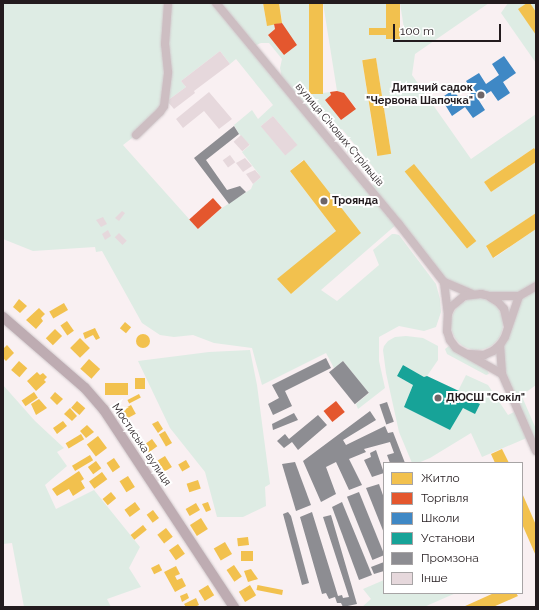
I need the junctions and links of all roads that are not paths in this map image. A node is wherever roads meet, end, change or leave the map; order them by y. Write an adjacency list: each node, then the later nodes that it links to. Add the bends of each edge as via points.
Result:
1 (168, 3): 3 (street, via 165,44 168,72 164,106)
2 (216, 3): 4 (street, вулиця Січових Стрільців)
3 (136, 135)
4 (444, 282): 6 (street, вулиця Січових Стрільців); 10 (street)
5 (536, 286): 8 (street)
6 (472, 294): 7 (street); 10 (street, via 459,299)
7 (490, 296): 8 (street); 11 (street, via 504,309)
8 (519, 296): 11 (street)
9 (3, 317): 16 (main road, Мостиська вулиця, via 85,388 104,410)
10 (447, 318): 13 (street, via 450,340)
11 (508, 328): 12 (street)
12 (500, 345): 13 (street, via 484,355); 14 (street)
13 (464, 353): 14 (street)
14 (502, 374): 15 (street)
15 (536, 451)
16 (234, 607)

